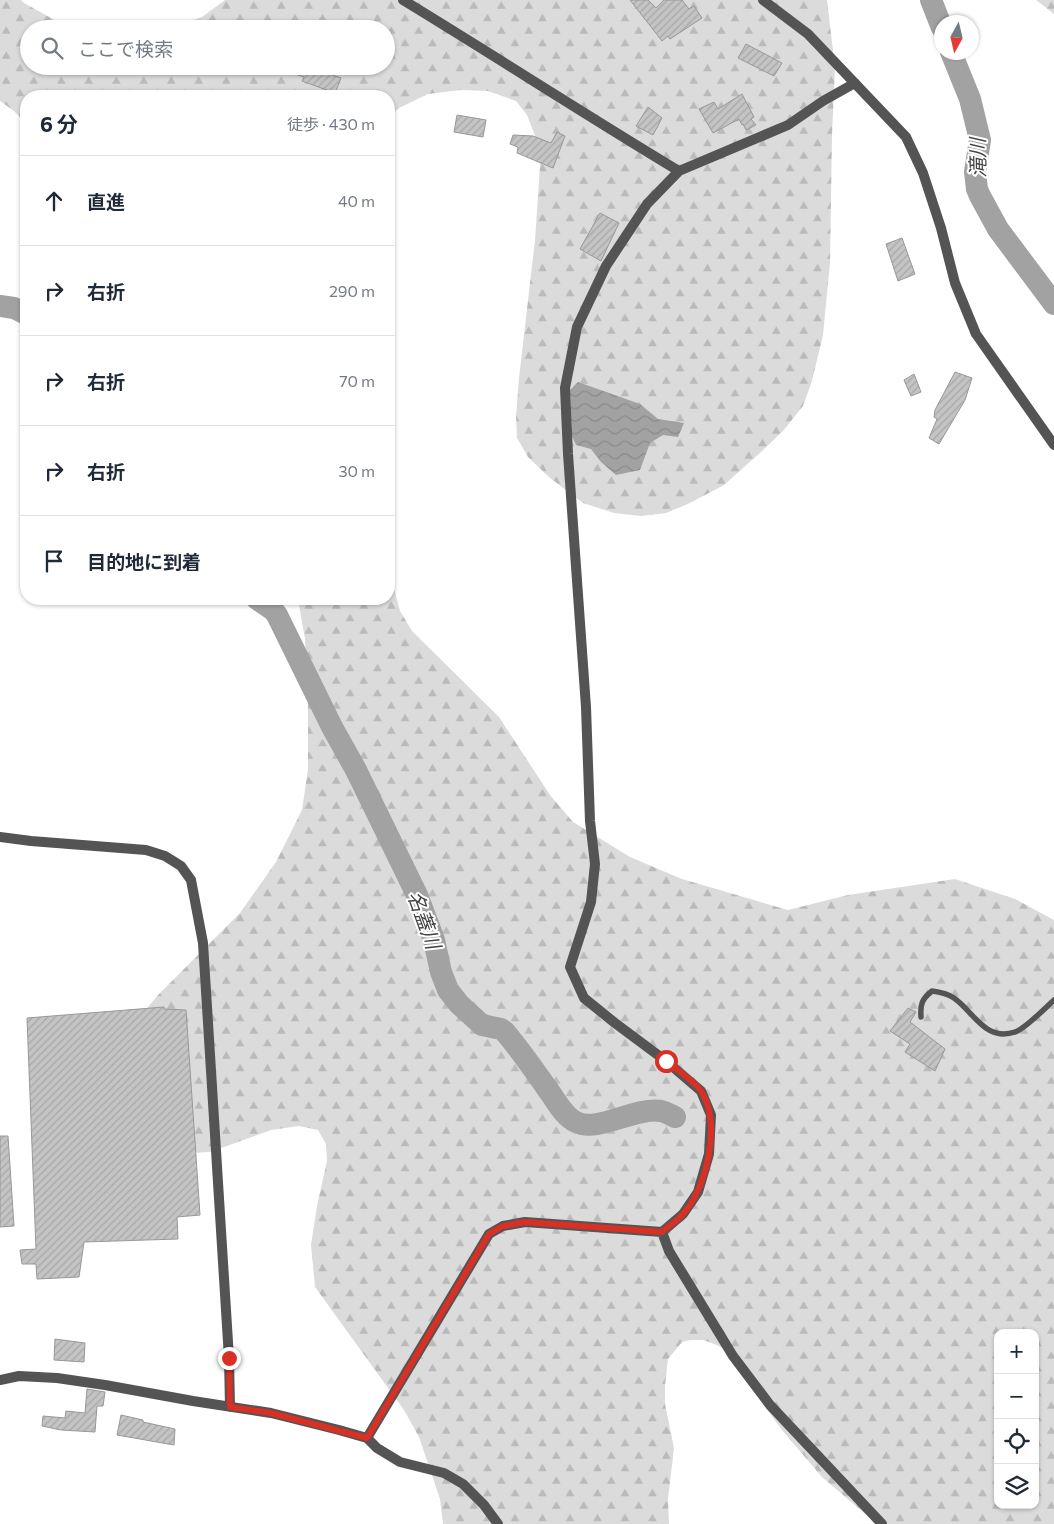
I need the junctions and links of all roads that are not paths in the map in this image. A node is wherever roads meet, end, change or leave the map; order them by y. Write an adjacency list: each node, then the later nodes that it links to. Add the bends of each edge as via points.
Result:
1 (403, 0): 4 (street)
2 (763, 0): 3 (street, via 808,34)
3 (855, 82): 4 (street, via 788,125); 5 (street, via 906,137 924,173 955,283 976,334)
4 (679, 171): 9 (street, via 647,204 606,266 577,327 565,388 595,864 591,902 570,967 584,998 701,1090 712,1115 709,1154 698,1192 683,1214)
5 (1054, 445)
6 (0, 837): 11 (street, via 146,850 166,856 181,866 191,880 203,943)
7 (1054, 1000): 8 (lane, via 1016,1032 997,1034 983,1027 955,998 942,992 932,991 924,997 920,1004)
8 (921, 1017)
9 (662, 1232): 12 (street, via 525,1222 503,1226 489,1234); 14 (street, via 669,1251 733,1356 770,1404)
10 (0, 1380): 11 (street, via 19,1376 57,1378)
11 (230, 1407): 12 (street, via 271,1413)
12 (367, 1438): 13 (street, via 400,1462 444,1473 463,1484)
13 (498, 1524)
14 (882, 1524)

